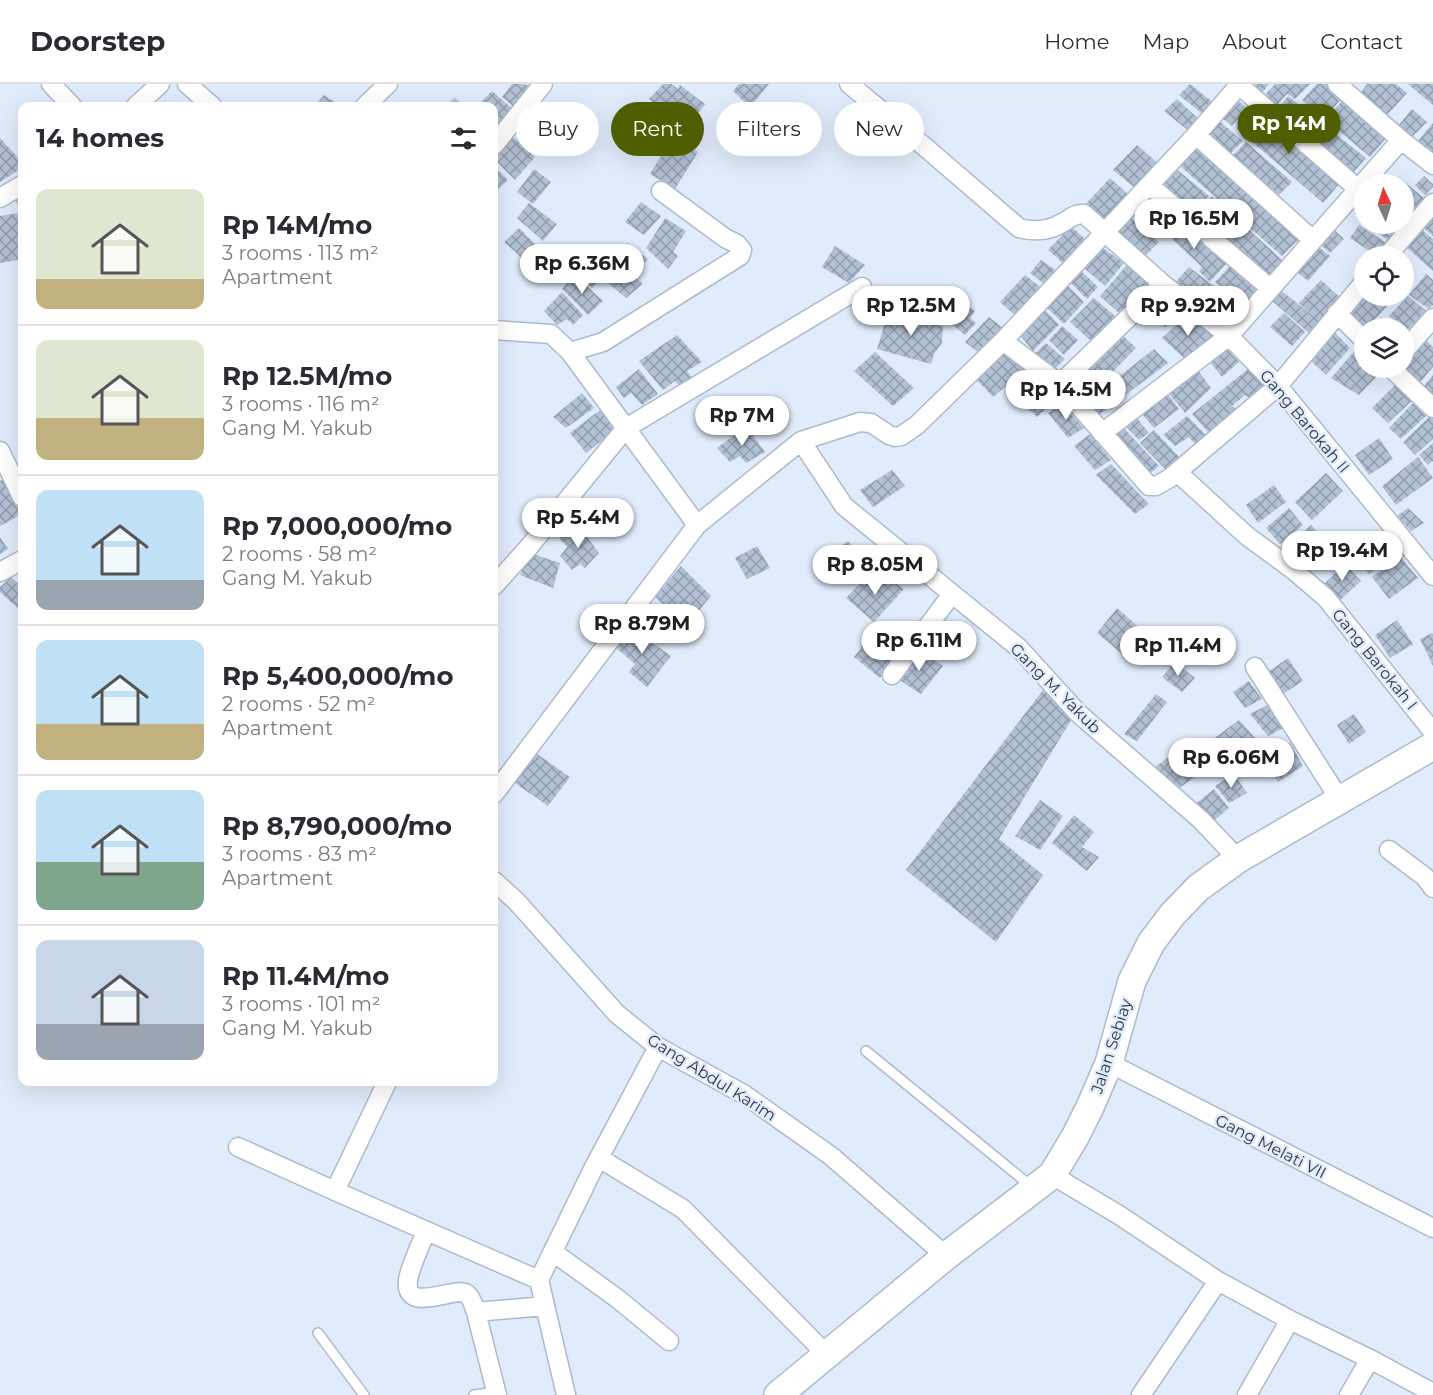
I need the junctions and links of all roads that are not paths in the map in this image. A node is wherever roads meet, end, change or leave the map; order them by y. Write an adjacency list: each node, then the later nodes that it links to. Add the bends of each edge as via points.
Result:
1 (51, 84): 9 (street)
2 (160, 84): 10 (street)
3 (188, 84): 11 (street)
4 (543, 84): 14 (street)
5 (849, 84): 25 (street, Gang Barokah II, via 1019,228 1046,230 1078,213)
6 (1337, 84): 15 (street)
7 (1240, 85): 13 (street); 19 (street)
8 (380, 86): 12 (street)
9 (68, 102)
10 (140, 102)
11 (208, 102)
12 (368, 102)
13 (1196, 135): 18 (street); 26 (street)
14 (498, 140)
15 (1401, 140): 16 (street); 17 (street)
16 (1433, 165)
17 (1371, 174)
18 (1149, 185): 25 (street); 30 (street)
19 (1354, 185)
20 (18, 187): 23 (street)
21 (661, 191): 39 (street, via 737,244 742,250 740,256 603,342)
22 (1354, 194): 26 (street)
23 (0, 198)
24 (1433, 203): 27 (street)
25 (1104, 231): 28 (street, Gang Barokah II); 38 (street)
26 (1313, 240): 30 (street)
27 (1396, 246)
28 (1163, 284): 36 (street, Gang Barokah II); 41 (street)
29 (862, 287): 44 (street)
30 (1270, 288): 36 (street)
31 (1354, 294): 32 (street)
32 (1337, 313): 35 (street); 42 (street)
33 (1433, 318): 37 (street)
34 (498, 330): 39 (street, via 551,333)
35 (1354, 330)
36 (1229, 336): 42 (street, Gang Barokah II); 45 (street)
37 (1414, 340)
38 (1003, 341): 41 (street); 46 (street, via 901,436 860,422)
39 (570, 352): 44 (street)
40 (1402, 378): 43 (street)
41 (1060, 384): 45 (street)
42 (1278, 386): 48 (street); 54 (street, Gang Barokah II)
43 (1433, 408)
44 (626, 428): 51 (street); 55 (street)
45 (1102, 433): 48 (street, via 1149,486 1156,486)
46 (801, 441): 51 (street); 56 (street, Gang M. Yakub, via 844,506)
47 (0, 451): 49 (street)
48 (1177, 472): 59 (street, Gang Barokah I, via 1247,536 1326,598)
49 (4, 473): 50 (street)
50 (18, 492)
51 (697, 525): 61 (street)
52 (18, 562): 53 (street)
53 (0, 572)
54 (1433, 576)
55 (498, 582)
56 (951, 595): 58 (street); 64 (street, Gang M. Yakub, via 1018,648 1078,713 1201,820)
57 (1255, 667): 62 (street)
58 (892, 675)
59 (1433, 732)
60 (1433, 746): 62 (street, Jalan Sebiay)
61 (498, 789)
62 (1340, 800): 64 (street, Jalan Sebiay)
63 (1389, 850): 66 (street, via 1425,877)
64 (1238, 859): 69 (street, Jalan Sebiay, via 1198,888 1151,943 1132,981)
65 (498, 885): 67 (street, Gang Abdul Karim, via 617,1014)
66 (1433, 888)
67 (658, 1047): 72 (street); 78 (street, Gang Abdul Karim, via 745,1095 831,1155)
68 (866, 1051): 73 (lane)
69 (1109, 1063): 73 (street, Jalan Sebiay, via 1075,1137); 75 (street, Gang Melati VII)
70 (385, 1086): 74 (street)
71 (238, 1147): 74 (street)
72 (599, 1158): 77 (street); 86 (street, via 683,1209)
73 (1043, 1182): 78 (street, Jalan Sebiay); 80 (street, via 1119,1215)
74 (335, 1191): 76 (street)
75 (1433, 1228)
76 (426, 1231): 79 (street); 82 (street, via 408,1279 411,1293 423,1299 464,1293)
77 (553, 1252): 79 (street); 85 (street)
78 (946, 1256): 86 (street, Jalan Sebiay)
79 (539, 1280): 81 (street)
80 (1218, 1281): 83 (street); 94 (street)
81 (545, 1306): 82 (street); 92 (street)
82 (476, 1311): 88 (street)
83 (1290, 1320): 87 (street); 95 (street)
84 (318, 1333): 90 (lane)
85 (669, 1341)
86 (826, 1355): 93 (street, Jalan Sebiay)
87 (1371, 1359): 89 (street); 96 (street)
88 (496, 1393): 91 (lane)
89 (1433, 1393)
90 (364, 1395)
91 (474, 1395)
92 (566, 1395)
93 (778, 1395)
94 (1141, 1395)
95 (1247, 1395)
96 (1349, 1395)

